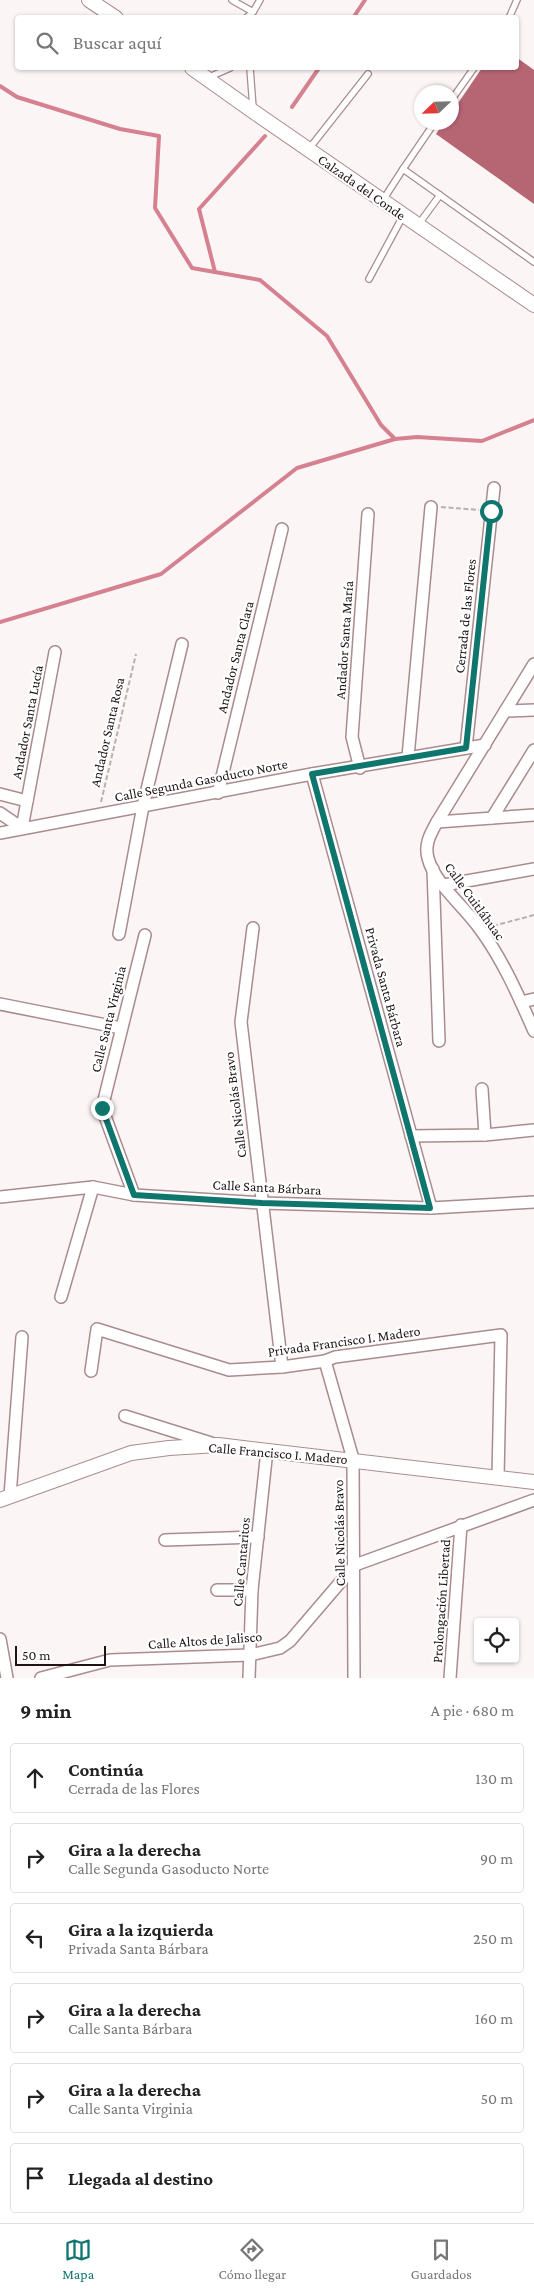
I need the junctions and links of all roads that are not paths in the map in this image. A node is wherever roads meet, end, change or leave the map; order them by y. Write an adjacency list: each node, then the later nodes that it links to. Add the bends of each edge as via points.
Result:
1 (89, 0): 5 (street)
2 (232, 0): 6 (lane)
3 (260, 0): 6 (lane)
4 (517, 0): 7 (lane)
5 (112, 15)
6 (252, 15)
7 (511, 15)
8 (195, 70): 13 (street, Calzada del Conde)
9 (225, 70): 13 (lane)
10 (250, 70): 15 (lane)
11 (473, 70): 14 (lane)
12 (368, 74): 17 (lane)
13 (207, 78): 15 (street, Calzada del Conde)
14 (459, 89)
15 (254, 112): 17 (street, Calzada del Conde)
16 (430, 130): 18 (lane)
17 (308, 150): 20 (street, Calzada del Conde)
18 (403, 169): 19 (lane); 20 (lane)
19 (440, 195): 22 (lane); 23 (lane)
20 (382, 201): 21 (street, Calzada del Conde)
21 (403, 216): 22 (street, Calzada del Conde); 24 (lane)
22 (418, 225): 25 (street, Calzada del Conde)
23 (534, 262)
24 (369, 279)
25 (534, 305)
26 (494, 488): 36 (street, Cerrada de las Flores)
27 (431, 507): 38 (street)
28 (368, 514): 39 (street, Andador Santa María, via 352,737)
29 (282, 529): 41 (street, Andador Santa Clara)
30 (182, 644): 44 (street)
31 (55, 652): 43 (street, Andador Santa Lucía)
32 (534, 664): 34 (street, Calle Cuitláhuac)
33 (534, 710): 34 (street)
34 (505, 711): 35 (street, Calle Cuitláhuac)
35 (485, 745): 36 (street, Calle Segunda Gasoducto Norte); 48 (street, Calle Cuitláhuac)
36 (466, 748): 38 (street, Calle Segunda Gasoducto Norte)
37 (534, 750): 47 (street)
38 (408, 758): 39 (street, Calle Segunda Gasoducto Norte)
39 (360, 768): 40 (street, Calle Segunda Gasoducto Norte)
40 (312, 774): 41 (street, Calle Segunda Gasoducto Norte); 66 (street, Privada Santa Bárbara)
41 (218, 793): 44 (street, Calle Segunda Gasoducto Norte)
42 (0, 794): 43 (street)
43 (27, 801): 49 (street, Andador Santa Lucía)
44 (143, 806): 49 (street, Calle Segunda Gasoducto Norte); 55 (street)
45 (0, 813): 49 (street)
46 (534, 815): 47 (street)
47 (492, 818): 48 (street)
48 (437, 822): 51 (street, Calle Cuitláhuac, via 426,850)
49 (22, 828): 50 (street, Calle Segunda Gasoducto Norte)
50 (0, 833)
51 (432, 869): 53 (street, Calle Cuitláhuac); 62 (street)
52 (534, 869): 53 (street)
53 (444, 885): 58 (street, Calle Cuitláhuac, via 481,929)
54 (253, 928): 71 (street, Calle Nicolás Bravo, via 241,1022)
55 (119, 934)
56 (145, 935): 60 (street, Calle Santa Virginia)
57 (534, 999): 58 (street)
58 (521, 1002): 61 (street, Calle Cuitláhuac)
59 (0, 1004): 60 (street)
60 (120, 1028): 68 (street, Calle Santa Virginia, via 102,1108)
61 (534, 1031)
62 (439, 1041)
63 (482, 1089): 65 (street)
64 (534, 1130): 65 (street)
65 (485, 1135): 66 (street)
66 (411, 1136): 72 (street, Privada Santa Bárbara)
67 (92, 1187): 68 (street, Calle Santa Bárbara); 69 (street, Calle Santa Bárbara); 73 (street)
68 (134, 1195): 71 (street, Calle Santa Bárbara)
69 (0, 1197)
70 (534, 1202): 72 (street, Calle Santa Bárbara)
71 (262, 1203): 72 (street, Calle Santa Bárbara); 76 (street, Calle Nicolás Bravo)
72 (430, 1208)
73 (61, 1297)
74 (22, 1338): 84 (street)
75 (325, 1361): 76 (street, Privada Francisco I. Madero); 81 (street, Calle Nicolás Bravo); 82 (street, Privada Francisco I. Madero, via 501,1335)
76 (282, 1367): 77 (street, Privada Francisco I. Madero, via 229,1370 97,1329)
77 (91, 1371)
78 (125, 1416): 79 (street)
79 (218, 1446): 80 (street, Calle Francisco I. Madero); 84 (street, Calle Francisco I. Madero, via 132,1453)
80 (267, 1450): 81 (street, Calle Francisco I. Madero); 87 (street, Calle Cantaritos)
81 (353, 1460): 82 (street, Calle Francisco I. Madero); 89 (street, Calle Nicolás Bravo)
82 (498, 1477): 83 (street, Calle Francisco I. Madero)
83 (534, 1482)
84 (5, 1498)
85 (534, 1500): 86 (street, Calle Altos de Jalisco)
86 (461, 1526): 89 (street, Calle Altos de Jalisco); 98 (street, Prolongación Libertad)
87 (258, 1537): 88 (street); 91 (street, Calle Cantaritos)
88 (165, 1540)
89 (355, 1565): 93 (street, Calle Altos de Jalisco, via 290,1641 274,1650); 97 (street, Calle Nicolás Bravo)
90 (217, 1590): 91 (street)
91 (252, 1590): 93 (street, Calle Cantaritos)
92 (0, 1639): 94 (street)
93 (250, 1655): 95 (street, Calle Altos de Jalisco, via 110,1660); 96 (street, Calle Cantaritos)
94 (8, 1678)
95 (41, 1678)
96 (249, 1678)
97 (354, 1678)
98 (450, 1678)

